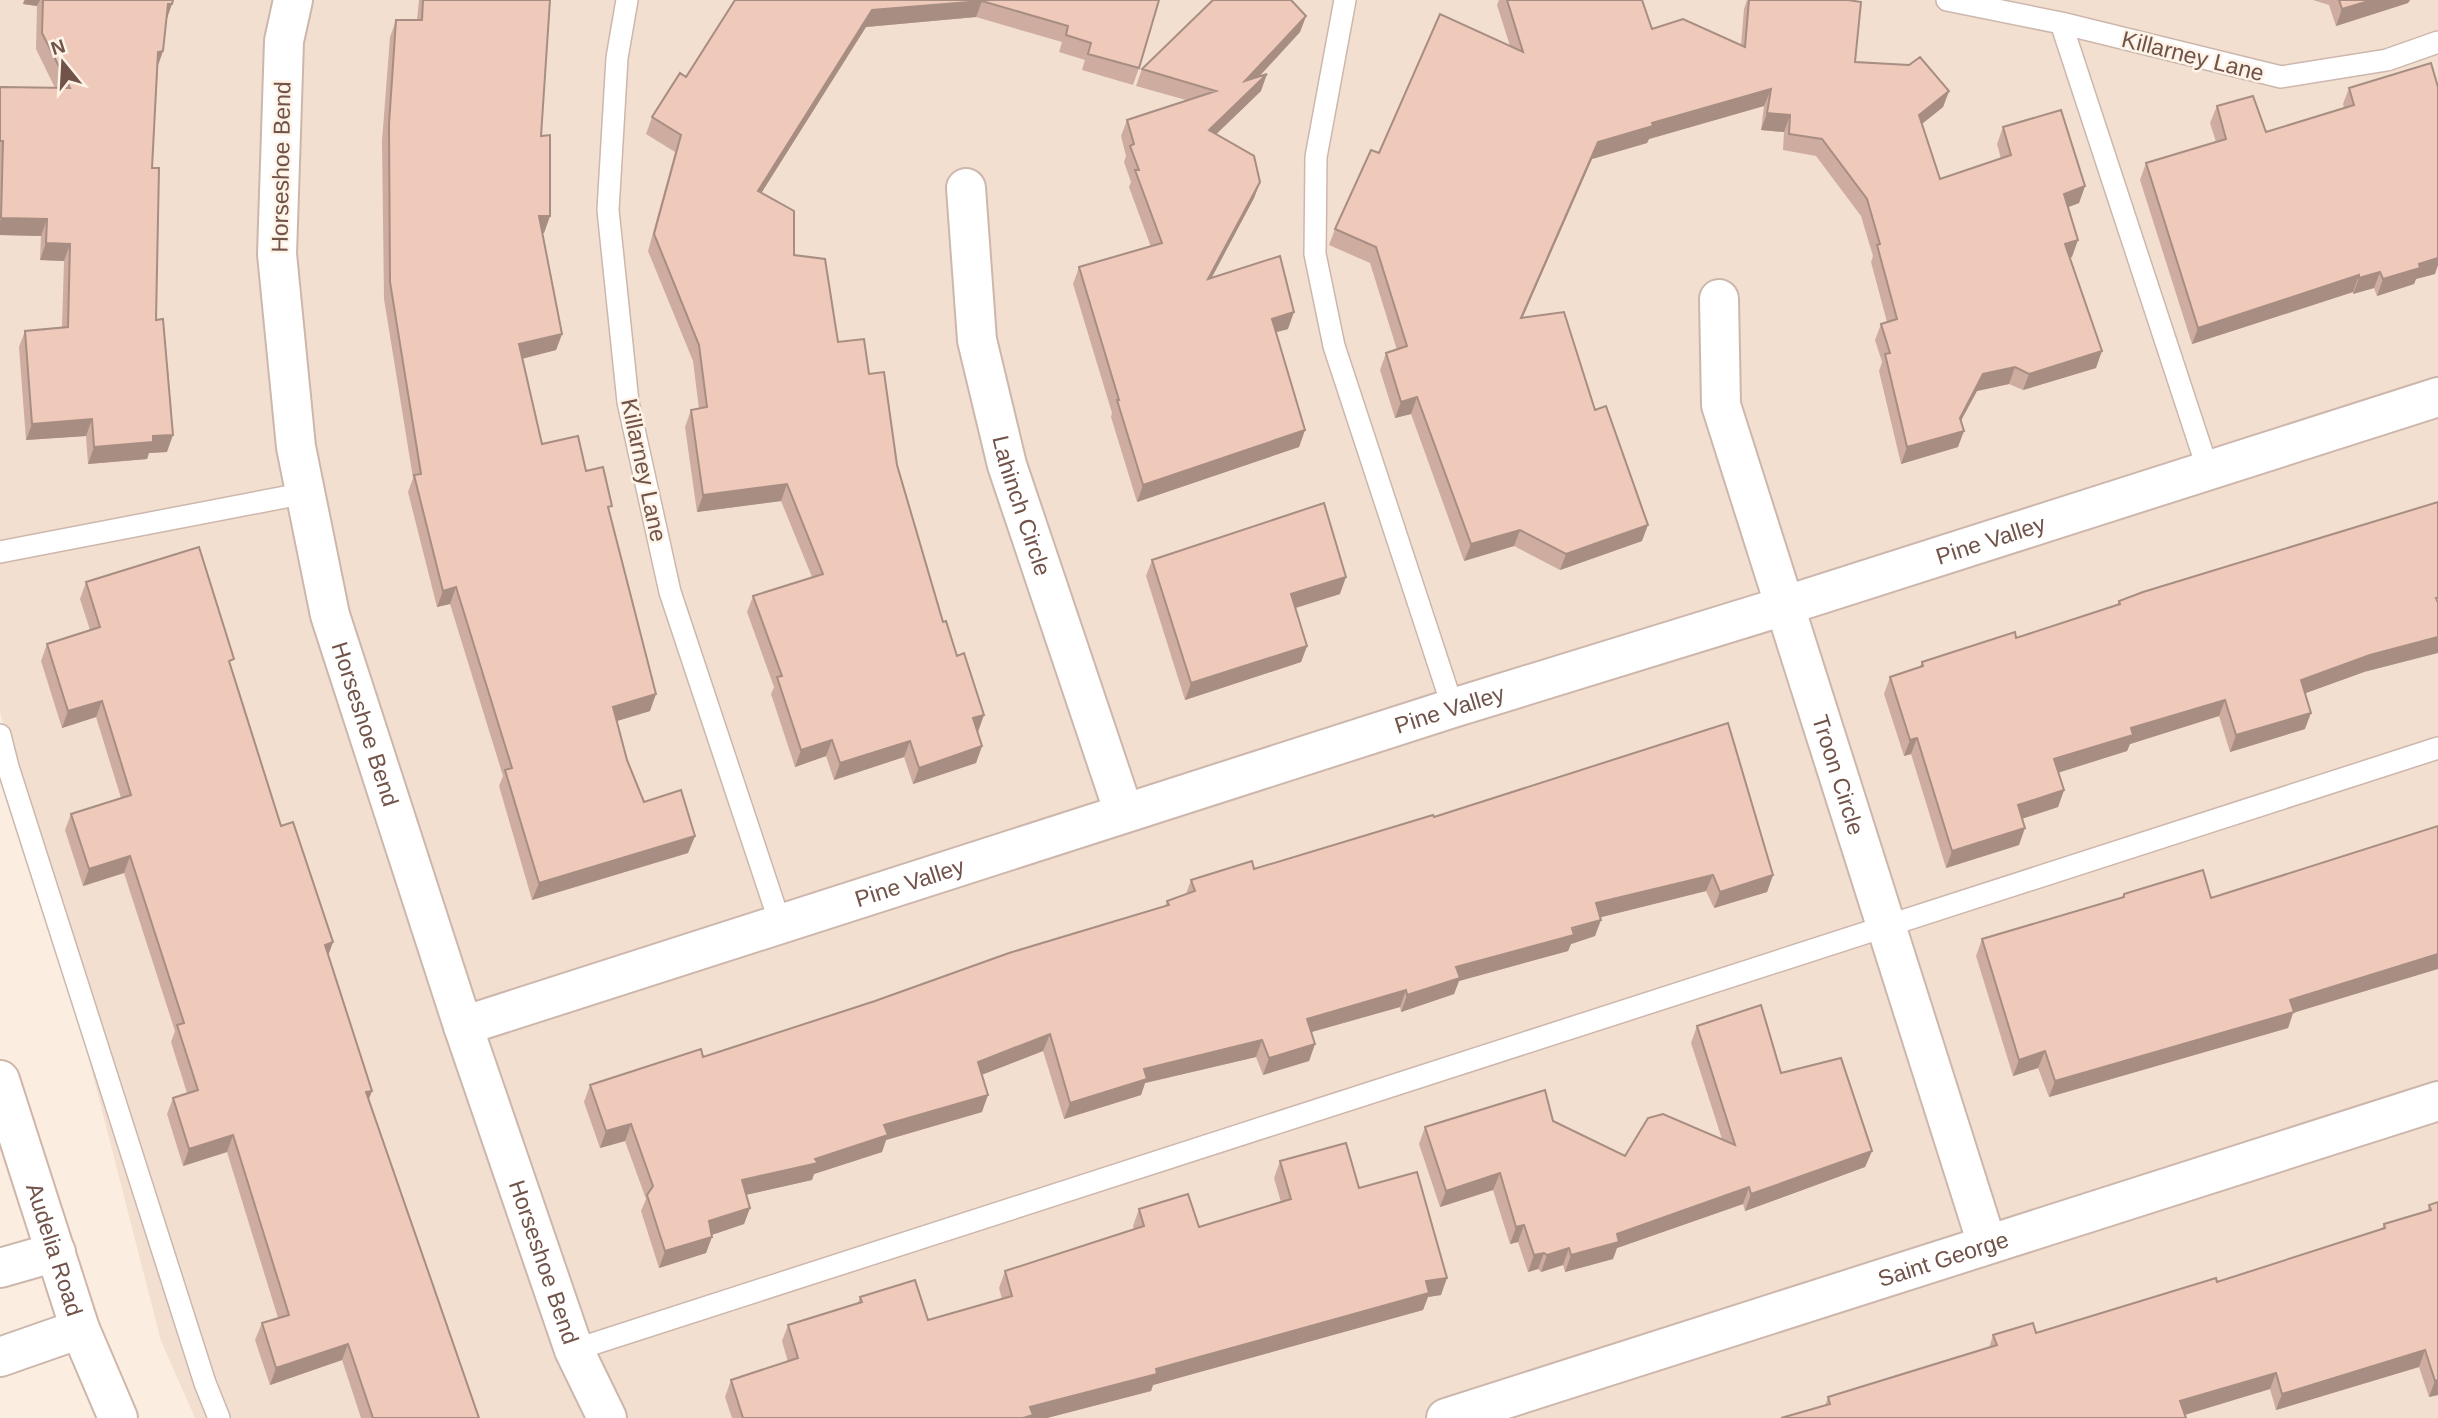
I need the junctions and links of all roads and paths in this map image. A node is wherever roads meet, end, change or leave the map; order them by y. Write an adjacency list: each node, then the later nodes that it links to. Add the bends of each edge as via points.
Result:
1 (293, 0): 11 (street, Horseshoe Bend, via 285,41 277,254 296,447)
2 (627, 0): 18 (lane, Killarney Lane, via 617,58 608,210 628,402 670,592)
3 (1345, 0): 14 (lane, via 1316,157 1315,254 1334,346)
4 (1947, 0): 5 (lane, Killarney Lane)
5 (2061, 23): 6 (lane, Killarney Lane, via 2281,77 2387,60); 10 (lane)
6 (2438, 42)
7 (966, 188): 17 (street, Lahinch Circle, via 977,340 1007,465)
8 (1719, 299): 13 (street, Troon Circle, via 1721,405)
9 (2438, 397): 10 (street, Pine Valley)
10 (2208, 470): 13 (street, Pine Valley)
11 (306, 493): 12 (lane); 20 (street, Horseshoe Bend, via 331,615)
12 (0, 552)
13 (1784, 606): 14 (street, Pine Valley); 19 (street, Troon Circle)
14 (1453, 708): 17 (street, Pine Valley)
15 (0, 735): 30 (lane)
16 (2438, 748): 19 (lane)
17 (1124, 813): 18 (street, Pine Valley)
18 (780, 923): 20 (street, Pine Valley)
19 (1886, 928): 23 (street, Troon Circle); 27 (lane)
20 (463, 1026): 27 (street, Horseshoe Bend)
21 (0, 1080): 24 (street, Audelia Road)
22 (2438, 1101): 23 (street, Saint George)
23 (1987, 1244): 32 (street, Saint George)
24 (55, 1252): 25 (street); 26 (street, Audelia Road)
25 (0, 1268)
26 (80, 1329): 28 (street); 29 (street, Audelia Road)
27 (574, 1350): 31 (street, Horseshoe Bend)
28 (0, 1357)
29 (118, 1418)
30 (219, 1418)
31 (607, 1418)
32 (1446, 1418)

